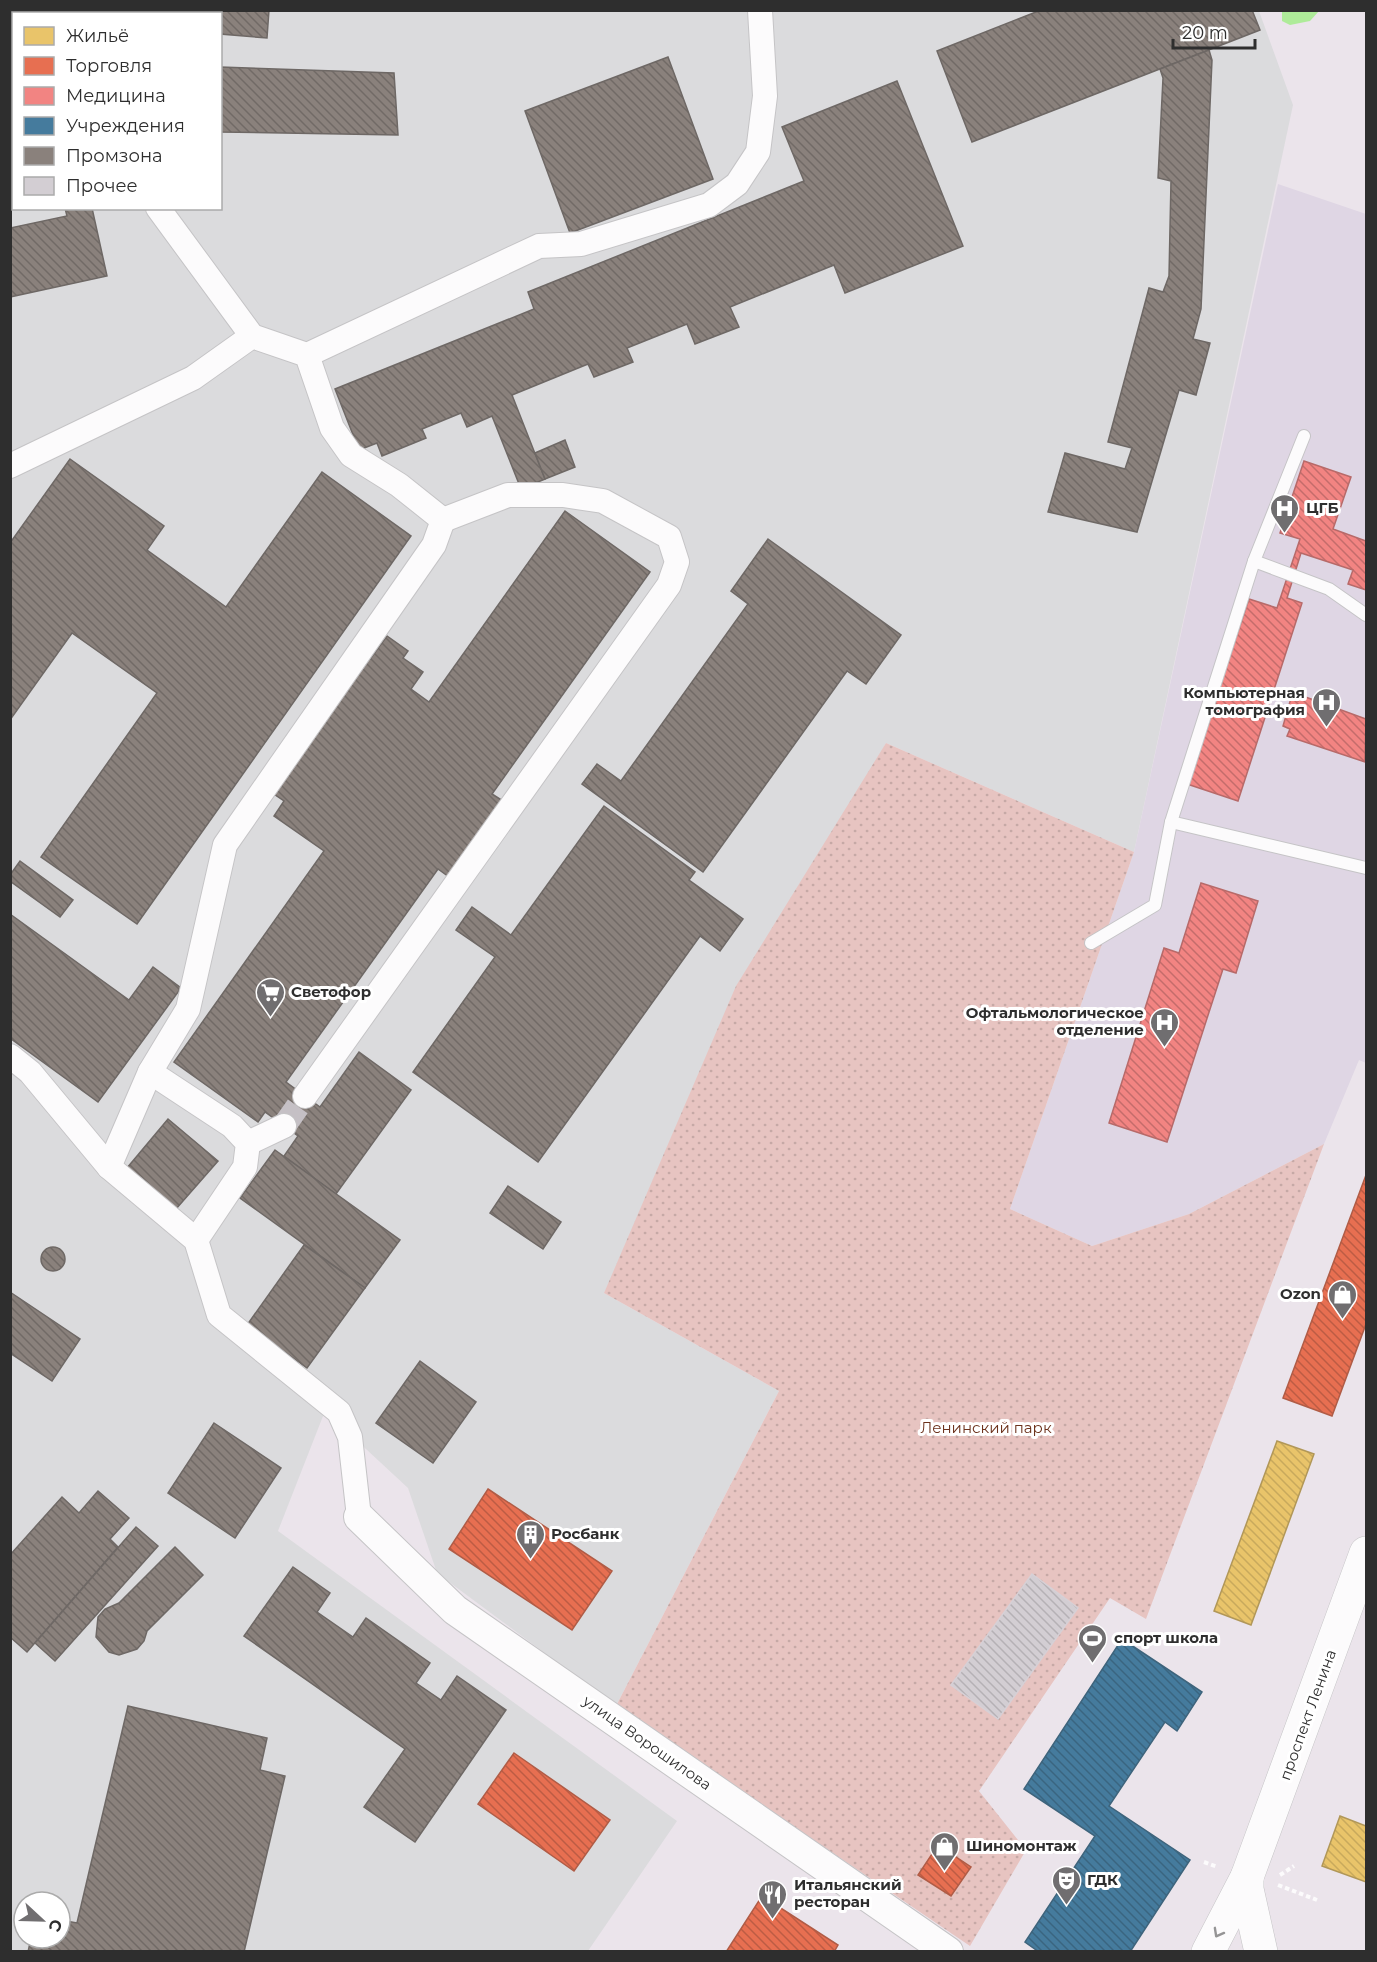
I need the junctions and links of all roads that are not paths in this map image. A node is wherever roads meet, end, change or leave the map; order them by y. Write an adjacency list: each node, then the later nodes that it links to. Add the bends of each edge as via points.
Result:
1 (760, 10): 4 (street, via 765,96 758,152 737,184 709,205 580,244 539,246)
2 (159, 210): 3 (street)
3 (252, 336): 4 (street); 6 (street, via 194,378)
4 (307, 355): 7 (street, via 332,428 351,455 399,485)
5 (1304, 436): 8 (lane)
6 (10, 466)
7 (443, 520): 14 (street, via 434,545 225,845 188,1009); 15 (street, via 508,495 563,495 603,501 669,537 677,562 669,585)
8 (1254, 561): 9 (lane, via 1329,589); 10 (lane)
9 (1366, 615)
10 (1171, 822): 11 (lane); 12 (lane, via 1155,905)
11 (1366, 868)
12 (1091, 943)
13 (10, 1056): 18 (street, via 30,1072)
14 (150, 1072): 17 (street, via 232,1126); 18 (street)
15 (305, 1096)
16 (284, 1125): 17 (street)
17 (248, 1143): 19 (street, via 245,1167)
18 (109, 1167): 19 (street)
19 (196, 1240): 20 (street, via 219,1315 339,1412 350,1437)
20 (359, 1517): 23 (street, улица Ворошилова, via 455,1610)
21 (1366, 1552): 22 (main road, проспект Ленина)
22 (1265, 1878): 24 (main road, проспект Ленина, one-way to 24); 25 (main road, via 1247,1889)
23 (948, 1952)
24 (1208, 1952)
25 (1261, 1952)

